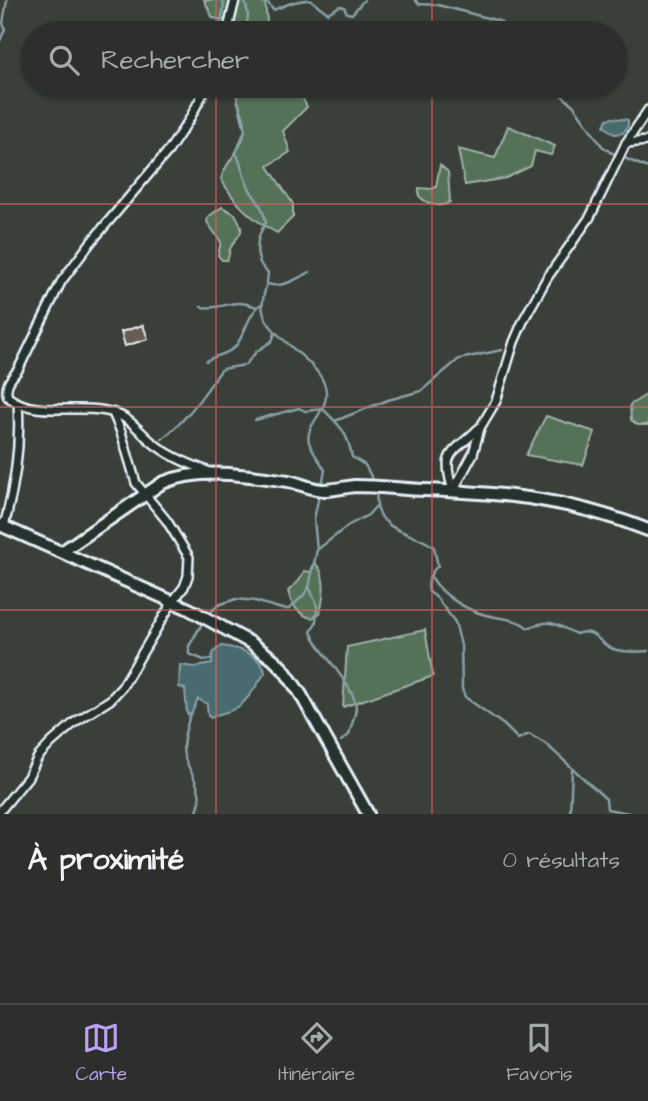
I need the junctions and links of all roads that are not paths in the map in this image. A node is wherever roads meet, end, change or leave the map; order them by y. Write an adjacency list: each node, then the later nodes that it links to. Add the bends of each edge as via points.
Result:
1 (235, 0): 2 (street)
2 (230, 21)
3 (200, 98): 7 (street, via 169,150 61,282)
4 (648, 110): 6 (street)
5 (648, 141): 6 (street)
6 (626, 143): 10 (street, via 590,217 524,319 496,401)
7 (3, 391): 8 (street)
8 (18, 403): 9 (street); 14 (street, via 18,453)
9 (112, 412): 11 (street, via 135,425 159,448); 13 (street)
10 (480, 428): 12 (street, via 473,454); 12 (street, via 448,458)
11 (215, 474): 12 (street, via 290,481 323,490 358,486); 13 (street, via 180,475)
12 (453, 491): 15 (street, via 544,499 611,515)
13 (144, 495): 16 (street); 17 (street, via 189,557 188,576)
14 (2, 525): 16 (street)
15 (648, 530)
16 (63, 551): 17 (street)
17 (173, 601): 18 (street, via 122,687 37,757); 19 (street, via 251,643 280,665)
18 (0, 811)
19 (368, 814)

